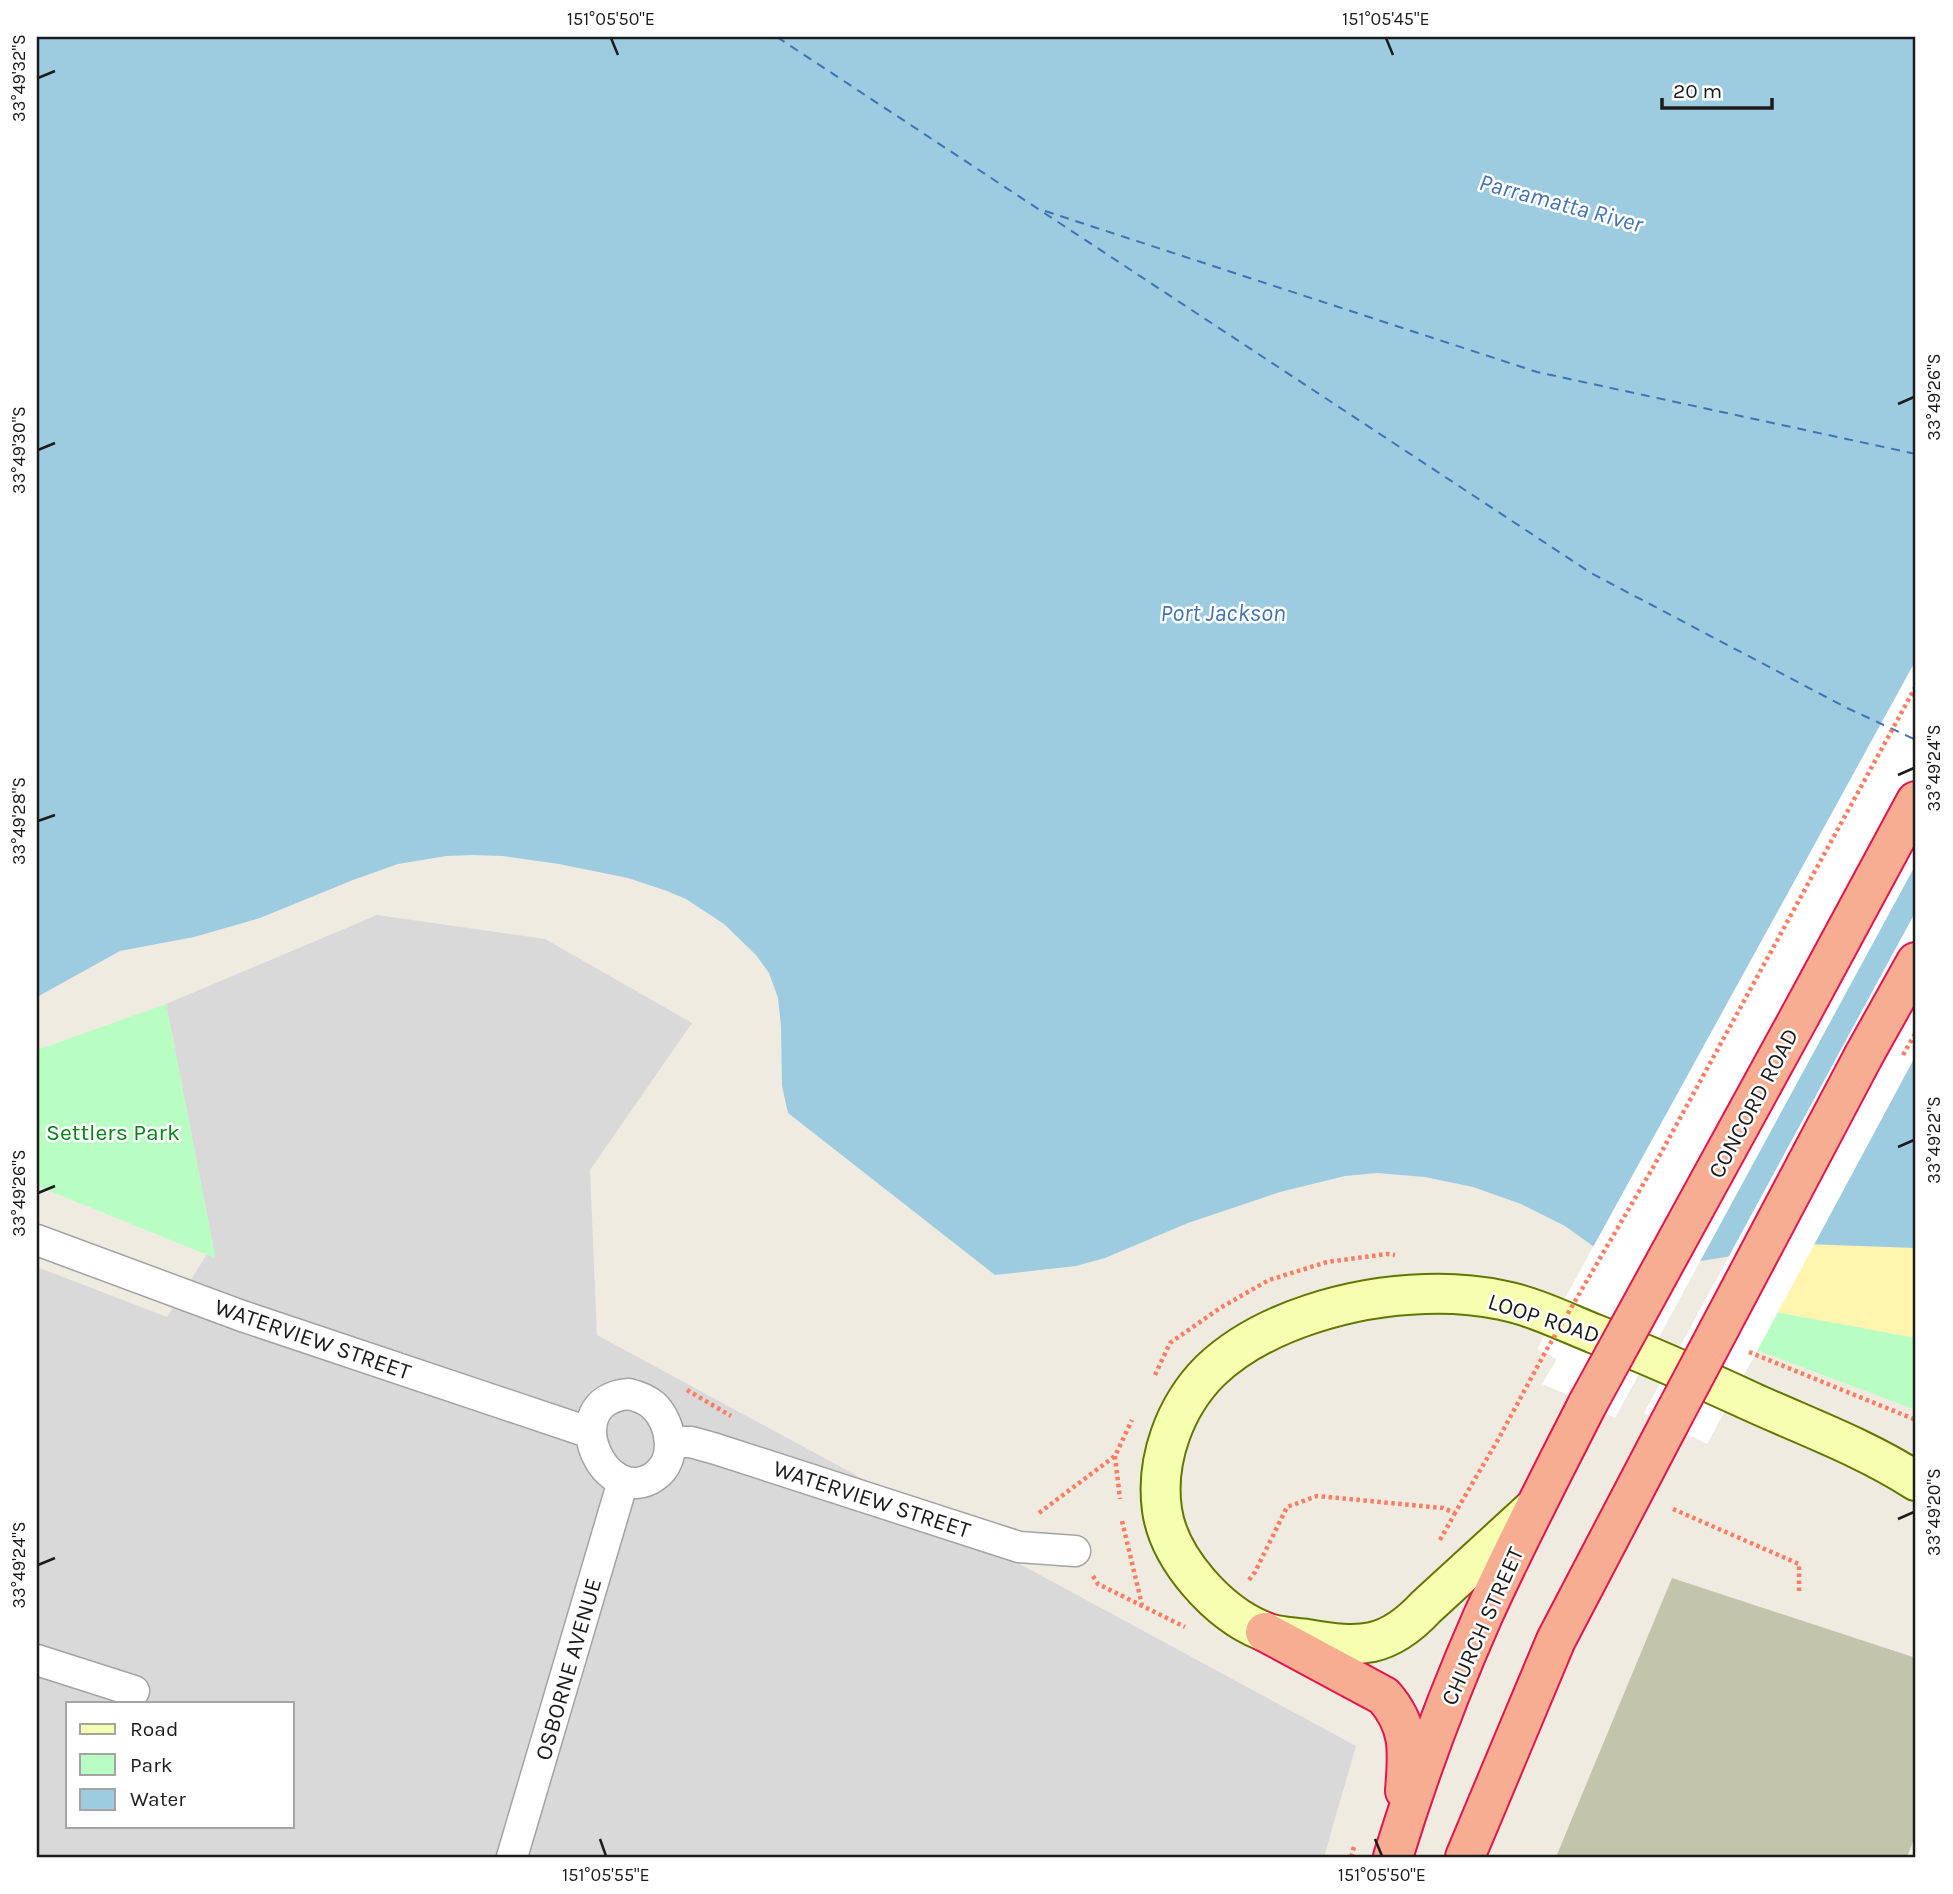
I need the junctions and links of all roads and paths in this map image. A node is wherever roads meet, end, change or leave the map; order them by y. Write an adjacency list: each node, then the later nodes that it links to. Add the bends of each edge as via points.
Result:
1 (1916, 686): 21 (path, bridge, via 1655,1164 1455,1513 1317,1496 1287,1507 1255,1572)
2 (1916, 801): 10 (highway, CONCORD ROAD, bridge)
3 (1916, 962): 27 (highway, bridge, via 1556,1640)
4 (37, 1240): 13 (street, WATERVIEW STREET, via 242,1316)
5 (1401, 1255): 9 (path, via 1327,1262 1269,1280 1170,1343)
6 (1576, 1288): 7 (path)
7 (1589, 1292)
8 (1744, 1350): 12 (path)
9 (1153, 1379)
10 (1588, 1404): 17 (highway, CHURCH STREET)
11 (1135, 1415): 19 (path, via 1115,1456 1031,1519)
12 (1916, 1420)
13 (591, 1433): 14 (street, via 593,1420 606,1400 629,1394 652,1405 662,1416); 15 (street, via 597,1458)
14 (670, 1442): 15 (street, via 664,1467 656,1475 647,1481); 19 (street, WATERVIEW STREET, via 716,1449 1019,1547)
15 (624, 1481): 28 (street, OSBORNE AVENUE)
16 (1916, 1481): 21 (main road, LOOP ROAD, via 1874,1456 1658,1359 1539,1312 1503,1300 1468,1296 1380,1297 1305,1317 1236,1350 1210,1371 1178,1417 1164,1455 1162,1511 1183,1560 1201,1586)
17 (1535, 1507): 22 (main road, LOOP ROAD, via 1395,1634 1376,1642 1340,1645); 26 (highway, CHURCH STREET, via 1442,1716)
18 (1673, 1509): 20 (path, via 1799,1563)
19 (1075, 1551): 21 (path, via 1098,1584 1198,1633)
20 (1799, 1594)
21 (1226, 1609): 22 (main road, LOOP ROAD)
22 (1265, 1632): 26 (highway, via 1371,1687 1395,1709 1407,1759)
23 (37, 1660): 24 (street)
24 (134, 1691)
25 (1358, 1835): 29 (path)
26 (1398, 1844)
27 (1474, 1850)
28 (512, 1857)
29 (1351, 1857)

